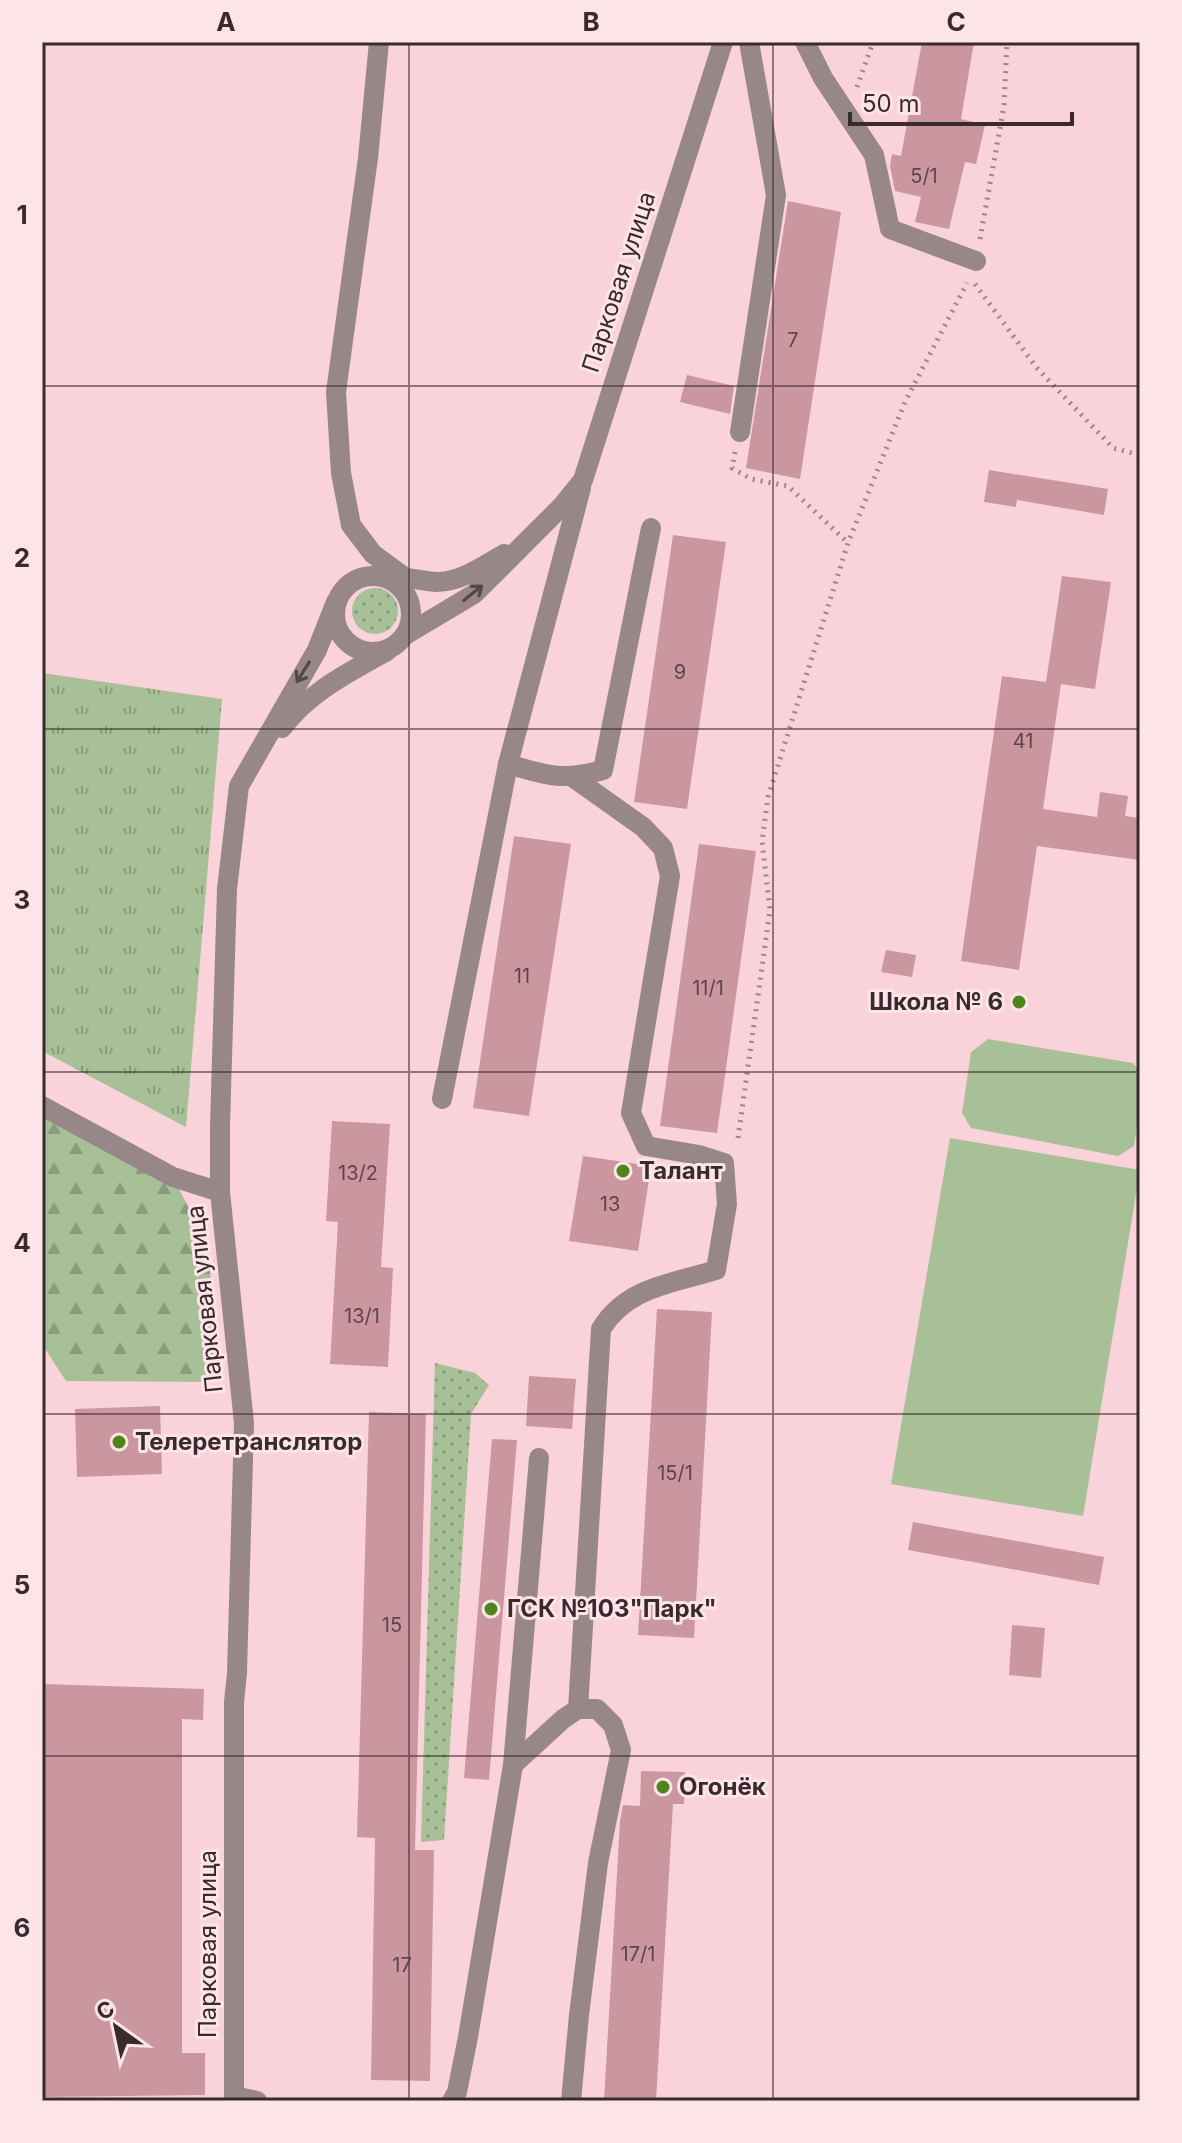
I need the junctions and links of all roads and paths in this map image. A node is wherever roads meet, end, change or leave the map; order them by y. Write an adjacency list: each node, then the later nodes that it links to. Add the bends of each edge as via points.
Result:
1 (379, 42): 15 (street, via 336,392 341,473 351,525)
2 (723, 42): 11 (street, Парковая улица)
3 (749, 42): 9 (street, via 776,195)
4 (805, 42): 7 (street)
5 (873, 42): 7 (path)
6 (1007, 42): 8 (path, via 1004,106)
7 (848, 115): 8 (street, via 874,155 890,229)
8 (976, 261)
9 (740, 432): 14 (path, via 732,468 751,479 788,486)
10 (1140, 455): 14 (path, via 1113,448 1102,437 1036,367 970,277 905,402)
11 (583, 480): 12 (street, Парковая улица); 19 (street)
12 (542, 526): 15 (street, Парковая улица, via 473,572 439,582); 17 (street, Парковая улица, one-way to 12, via 474,594)
13 (651, 528): 20 (street, via 603,770)
14 (848, 543): 24 (path, via 768,797 762,841 770,910)
15 (397, 577): 16 (street, via 362,577 347,585); 17 (street, via 412,612)
16 (336, 602): 18 (street, via 341,637 372,653); 21 (street, Парковая улица, one-way to 21, via 317,650)
17 (407, 634): 18 (street)
18 (390, 649): 21 (street, Парковая улица, via 313,694)
19 (508, 764): 20 (street); 22 (street)
20 (574, 778): 27 (street, via 643,827 663,848 670,876 631,1113 646,1146 724,1163 727,1204 716,1270 639,1292 613,1310 601,1329)
21 (239, 786): 25 (street, Парковая улица, via 227,889)
22 (442, 1099)
23 (42, 1106): 25 (street, via 173,1177)
24 (738, 1138)
25 (220, 1192): 29 (street, Парковая улица, via 244,1423 234,1702)
26 (539, 1458): 28 (street)
27 (578, 1709): 28 (street); 32 (street, via 597,1709 613,1725 621,1750 598,1863)
28 (513, 1765): 31 (street, via 468,2037)
29 (234, 2098): 30 (street, Парковая улица)
30 (257, 2101)
31 (452, 2101)
32 (571, 2101)

